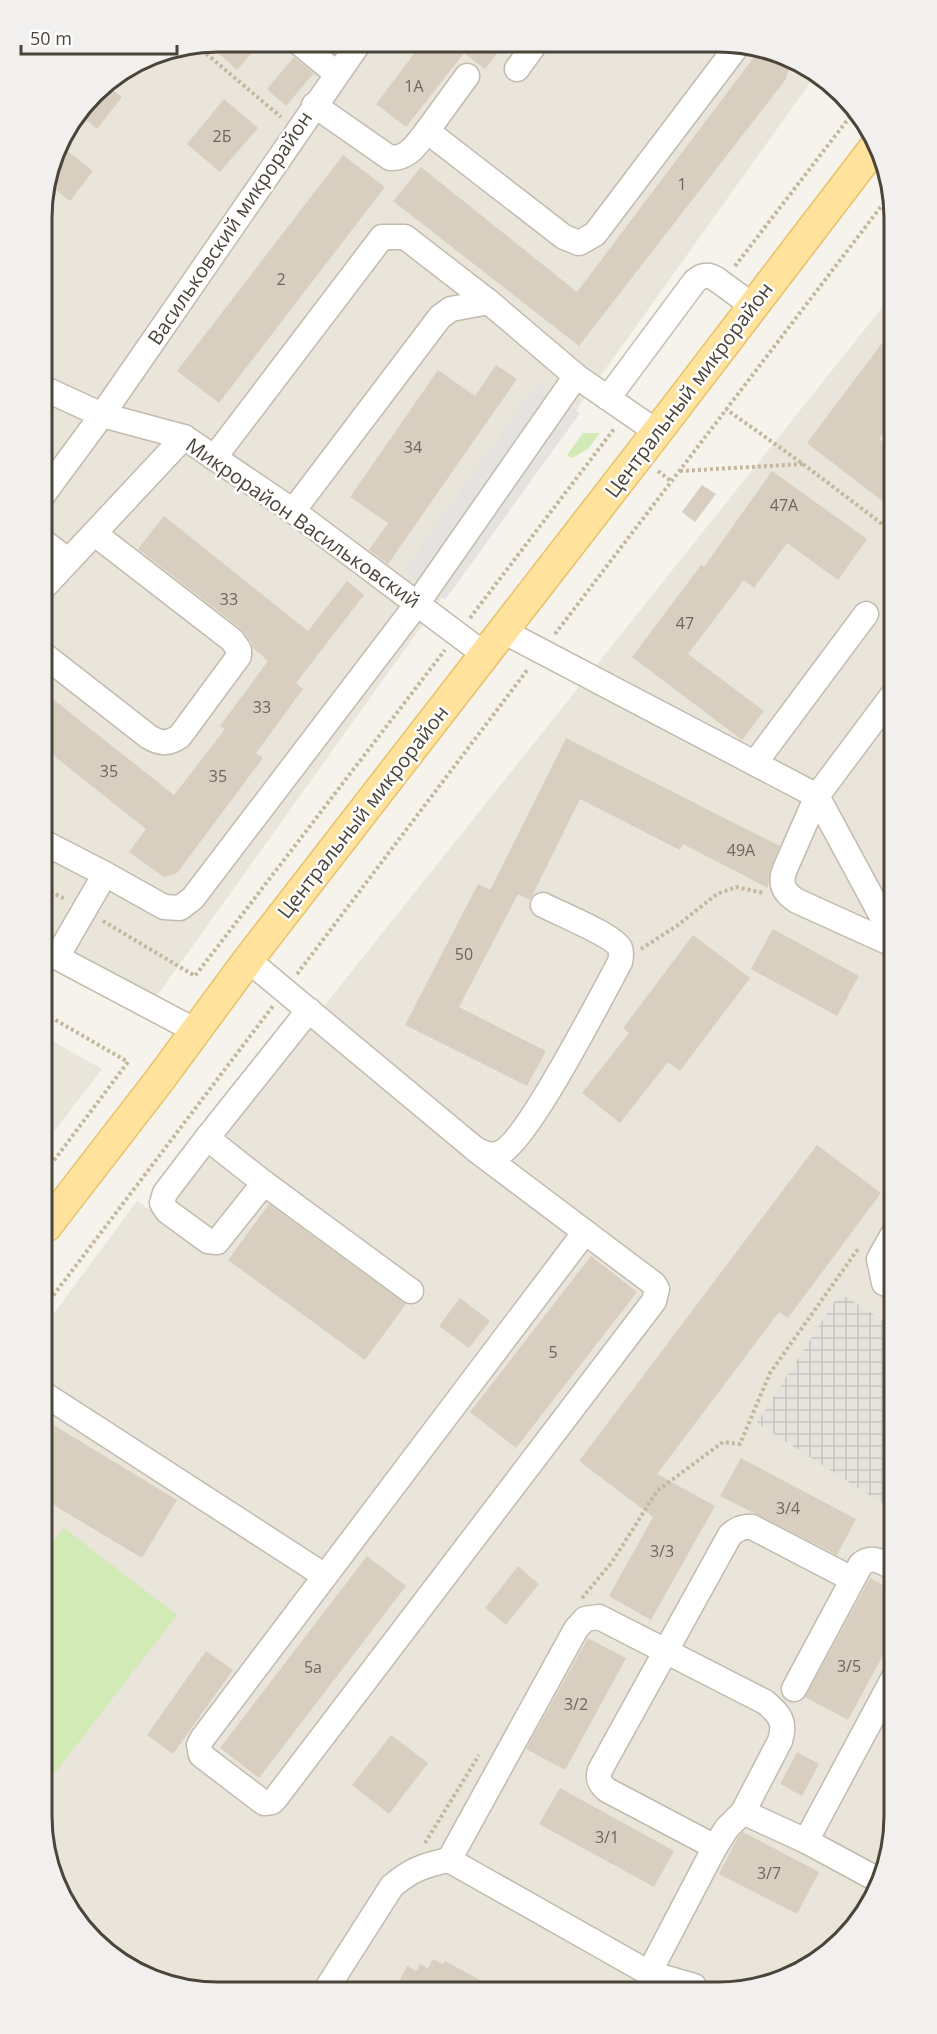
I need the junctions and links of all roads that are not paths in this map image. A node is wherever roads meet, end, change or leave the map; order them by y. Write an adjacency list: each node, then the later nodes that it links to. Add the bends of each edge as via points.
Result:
1 (529, 52): 5 (street)
2 (311, 53): 6 (street)
3 (352, 53): 6 (street, Васильковский микрорайон)
4 (732, 53): 9 (street, via 595,234 579,243 564,237)
5 (517, 69)
6 (337, 74): 8 (street, Васильковский микрорайон)
7 (467, 76): 9 (street)
8 (314, 105): 9 (street, via 390,158 405,155); 16 (street, Васильковский микрорайон)
9 (427, 131)
10 (871, 152): 12 (main road, Центральный микрорайон)
11 (489, 302): 13 (street); 19 (street, via 405,237 382,237); 21 (street, via 451,309 440,317)
12 (753, 306): 15 (street, via 711,276 695,281); 17 (main road, Центральный микрорайон)
13 (576, 376): 15 (street); 26 (street)
14 (53, 392): 16 (street, Микрорайон Васильковский)
15 (617, 404): 17 (street)
16 (102, 414): 18 (street, Микрорайон Васильковский); 20 (street, Васильковский микрорайон)
17 (657, 432): 28 (main road, Центральный микрорайон)
18 (184, 438): 19 (street, Микрорайон Васильковский); 22 (street)
19 (214, 458): 21 (street, Микрорайон Васильковский)
20 (53, 482)
21 (293, 512): 26 (street, Микрорайон Васильковский)
22 (95, 534): 24 (street); 30 (street, via 232,640 239,656 180,736 165,743 149,737)
23 (53, 549): 24 (street)
24 (67, 560): 25 (street)
25 (53, 577)
26 (417, 604): 29 (street, Микрорайон Васильковский); 35 (street, via 187,904 180,908 164,906)
27 (866, 614): 32 (street)
28 (503, 631): 29 (main road, Центральный микрорайон); 32 (street)
29 (484, 654): 41 (main road, Центральный микрорайон)
30 (53, 662)
31 (884, 706): 33 (street)
32 (755, 763): 33 (street)
33 (818, 796): 37 (street); 38 (street, via 781,879 783,888 788,895)
34 (53, 847): 35 (street)
35 (105, 874): 39 (street)
36 (543, 905): 45 (street, via 610,938 622,955 538,1109 517,1139 502,1153 486,1154)
37 (884, 921)
38 (884, 940)
39 (53, 952)
40 (53, 955): 43 (street)
41 (248, 960): 42 (street); 43 (main road, Центральный микрорайон)
42 (309, 1010): 44 (street); 45 (street)
43 (196, 1031): 47 (main road, Центральный микрорайон)
44 (207, 1138): 46 (street); 46 (street, via 165,1193 162,1203 167,1211 208,1241 218,1242)
45 (474, 1148): 48 (street)
46 (264, 1183): 51 (street)
47 (52, 1219)
48 (585, 1232): 54 (street); 54 (street, via 654,1284 654,1301 275,1799 264,1803 201,1755 199,1745)
49 (884, 1237): 50 (street, via 879,1259)
50 (884, 1283)
51 (411, 1291)
52 (52, 1400): 54 (street)
53 (884, 1563): 55 (street, via 866,1560)
54 (325, 1576)
55 (852, 1579): 56 (street, via 752,1527 740,1528 730,1535); 57 (street)
56 (666, 1650): 59 (street, via 765,1702 782,1719 780,1741); 61 (street, via 600,1770 599,1782 607,1790); 62 (street, via 599,1617 580,1623)
57 (794, 1689)
58 (884, 1696): 60 (street)
59 (743, 1812): 60 (street); 61 (street)
60 (806, 1842): 63 (street)
61 (716, 1847): 64 (street)
62 (449, 1860): 64 (street); 65 (street, via 425,1865 392,1886)
63 (873, 1877)
64 (649, 1973): 66 (street)
65 (331, 1982)
66 (680, 1982)

